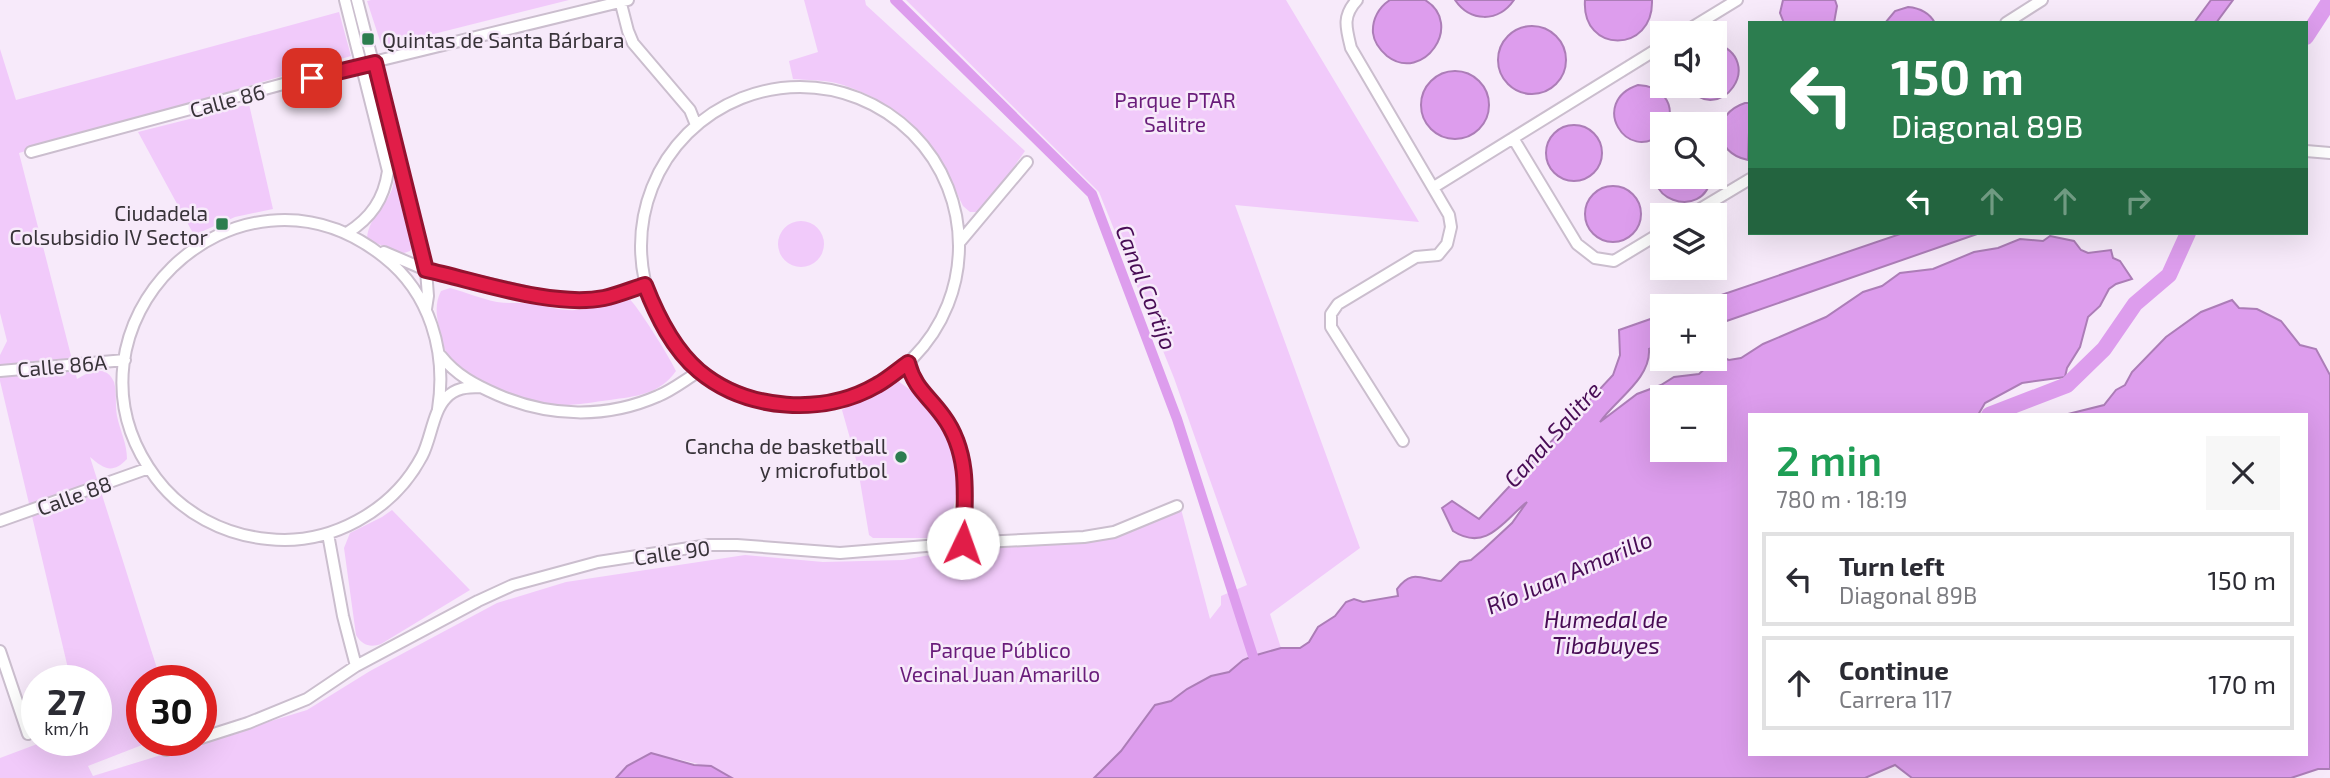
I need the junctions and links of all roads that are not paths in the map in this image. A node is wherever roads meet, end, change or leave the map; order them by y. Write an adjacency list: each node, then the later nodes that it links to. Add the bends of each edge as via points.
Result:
1 (345, 0): 11 (street)
2 (357, 0): 10 (street)
3 (1357, 0): 19 (street, via 1345,22 1351,48)
4 (1737, 0): 7 (street)
5 (2042, 0): 8 (street)
6 (623, 1): 10 (street, Calle 86); 12 (street, via 633,43 690,110)
7 (1703, 21)
8 (2009, 21)
9 (1650, 53): 13 (street)
10 (375, 63): 11 (street, Calle 86); 25 (street)
11 (363, 65): 15 (street, Calle 86); 21 (street, via 388,171 373,213)
12 (696, 125): 23 (street, via 725,105 758,92 793,86 829,89 863,99 894,117 937,164 952,202); 27 (street, via 672,151 655,182 641,250)
13 (1513, 138): 19 (street); 22 (street, via 1577,244 1595,258 1614,261)
14 (2308, 151): 16 (street)
15 (31, 152)
16 (2330, 153)
17 (1027, 162): 23 (street)
18 (1748, 180): 20 (street)
19 (1434, 187): 36 (street, via 1450,215 1451,227 1442,251 1416,257 1338,304 1331,314 1331,327)
20 (1710, 203)
21 (347, 233): 24 (street); 30 (street, via 316,223 276,220 212,237 184,255 144,301)
22 (1650, 239)
23 (959, 243): 31 (street, via 946,309 930,338)
24 (371, 246): 25 (street); 26 (street)
25 (426, 270): 26 (street); 27 (street, via 577,300 603,298); 28 (street)
26 (408, 281): 28 (street)
27 (645, 285): 33 (street, via 666,330)
28 (426, 309): 29 (street)
29 (440, 355): 34 (street); 35 (street)
30 (125, 360): 32 (street, Calle 86A); 37 (street, via 129,424)
31 (908, 363): 33 (street, via 877,386 842,400 805,406 755,399); 41 (street, via 913,382 944,417 960,451 965,484)
32 (0, 371)
33 (700, 371): 34 (street, via 660,396 615,410 568,414 522,406)
34 (480, 387): 35 (street, via 455,390)
35 (438, 409): 40 (street, via 422,456 400,486 373,512)
36 (1403, 441)
37 (149, 468): 39 (street, Calle 88); 40 (street, via 191,512 227,531 278,540)
38 (1177, 506): 41 (street, Calle 90, via 1114,532)
39 (0, 521)
40 (328, 534): 43 (street)
41 (963, 543): 43 (street, Calle 90, via 841,553 709,545 598,562 513,585)
42 (0, 651): 44 (street)
43 (356, 666): 45 (street, Calle 90, via 307,699)
44 (21, 714)
45 (217, 733)

